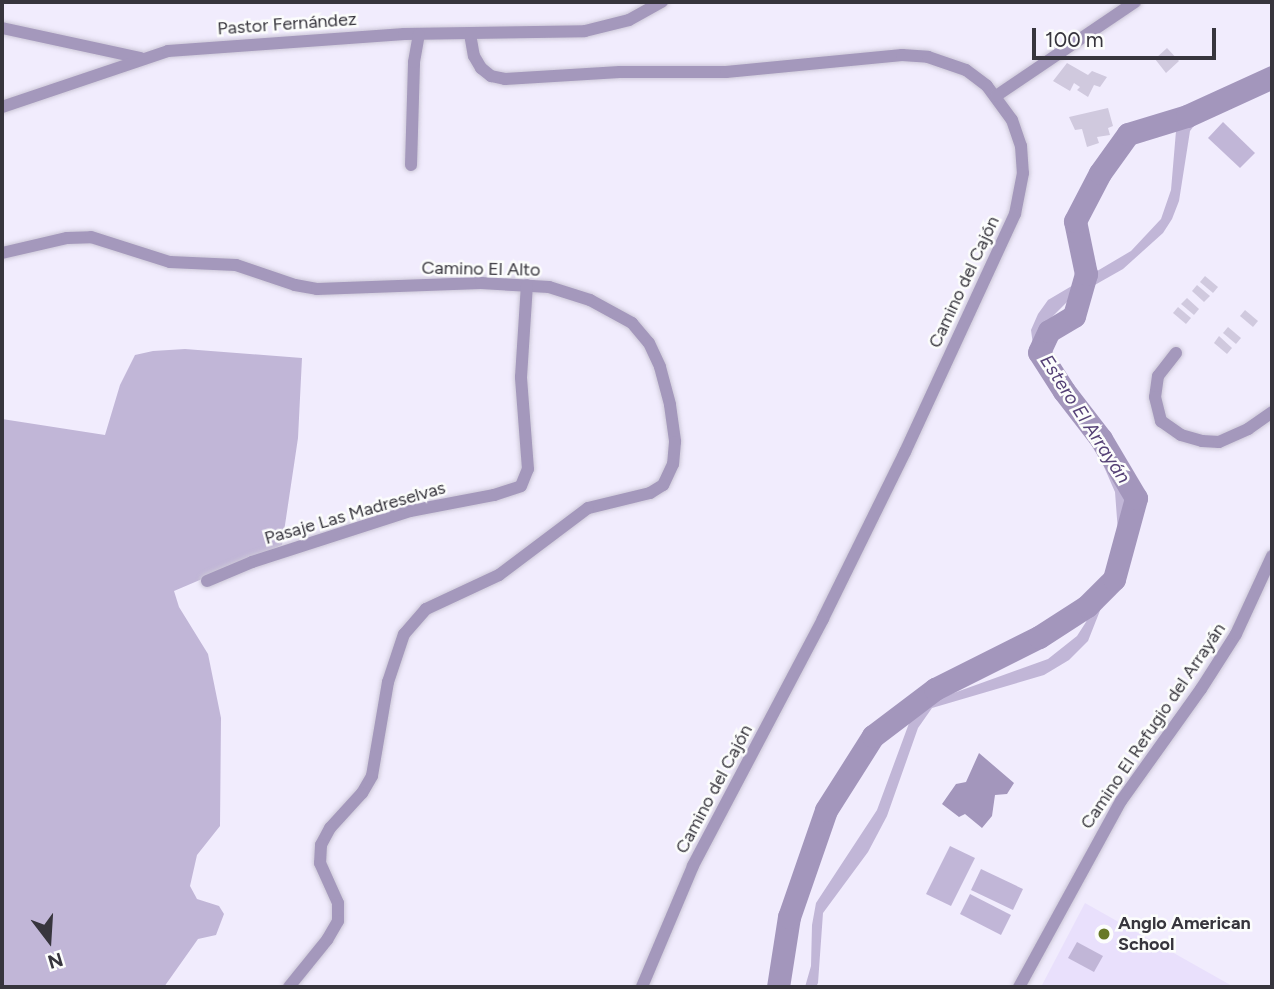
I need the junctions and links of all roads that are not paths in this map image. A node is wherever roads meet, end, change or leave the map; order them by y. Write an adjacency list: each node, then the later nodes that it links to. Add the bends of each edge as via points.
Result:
1 (662, 2): 5 (street, Pastor Fernández, via 629,20 585,31)
2 (1135, 2): 7 (street)
3 (2, 28): 6 (street)
4 (419, 34): 5 (street, Pastor Fernández); 6 (street, Pastor Fernández, via 217,46); 9 (street)
5 (470, 34): 7 (street, Camino del Cajón, via 477,62 498,78 726,72 915,55 966,70)
6 (141, 58): 8 (street, Pastor Fernández)
7 (996, 96): 17 (street, Camino del Cajón, via 1012,120 1021,146 1023,173 1015,214 835,596 693,866)
8 (2, 107)
9 (411, 165)
10 (2, 253): 11 (street, Camino El Alto, via 92,237 181,264 246,267 305,288)
11 (527, 285): 15 (street, Pasaje Las Madreselvas, via 521,377 528,469 521,486 410,511 252,562); 16 (street, Camino El Alto, via 590,300 644,335 660,367 670,405 673,464 667,480 655,491 588,508 499,575 435,604 410,624 392,665 372,776 321,845 322,869 338,903 338,921)
12 (1176, 353): 13 (street, via 1158,376 1155,397 1161,421 1181,435 1219,442)
13 (1272, 412)
14 (1272, 556): 18 (street, Camino El Refugio del Arrayán, via 1236,634 1121,801)
15 (207, 582)
16 (289, 987)
17 (642, 987)
18 (1019, 987)

